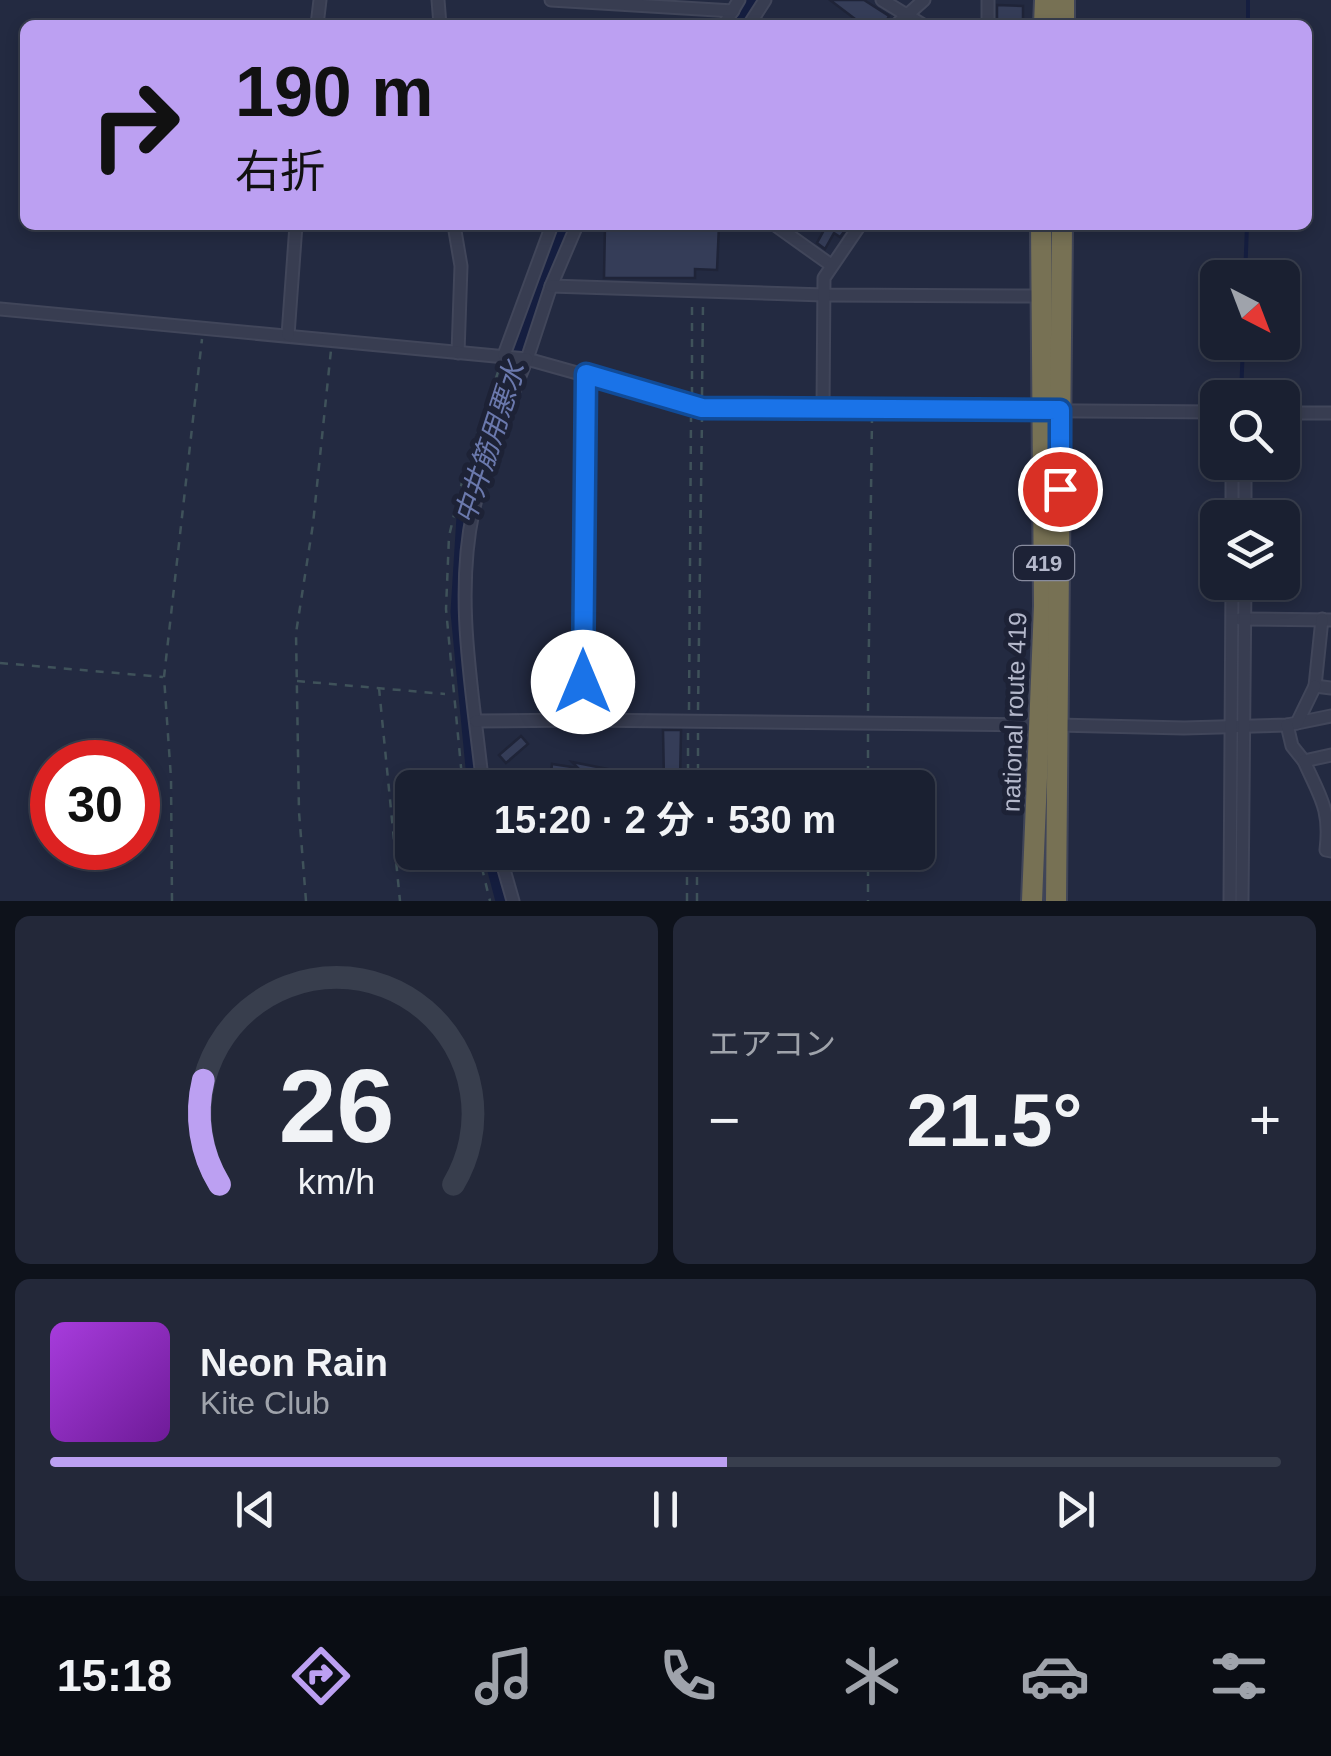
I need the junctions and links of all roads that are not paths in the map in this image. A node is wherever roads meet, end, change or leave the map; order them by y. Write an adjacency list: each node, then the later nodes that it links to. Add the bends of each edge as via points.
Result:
1 (550, 0): 4 (street)
2 (882, 0): 6 (street)
3 (924, 0): 6 (street)
4 (607, 1): 5 (street)
5 (736, 5)
6 (907, 15): 7 (street); 8 (street)
7 (902, 20)
8 (915, 20)
9 (296, 230): 22 (street)
10 (455, 230): 23 (street)
11 (550, 230): 24 (street)
12 (575, 230): 18 (street)
13 (782, 230): 17 (street)
14 (856, 230): 17 (street)
15 (1041, 230): 20 (highway, 419)
16 (1062, 230): 28 (highway, national route 419 / 419)
17 (831, 264): 19 (street)
18 (551, 286): 19 (street); 25 (street)
19 (824, 295): 20 (street); 27 (street)
20 (1040, 296): 28 (highway, 419)
21 (0, 310): 22 (street)
22 (288, 335): 23 (street)
23 (458, 353): 24 (street)
24 (504, 355): 25 (street)
25 (527, 359): 26 (street); 40 (street, via 485,470 468,541 466,614)
26 (586, 374): 27 (street, via 697,407); 39 (street)
27 (823, 408): 28 (street)
28 (1052, 411): 29 (street); 42 (highway, national route 419 / 419)
29 (1200, 412)
30 (1300, 412): 31 (street)
31 (1331, 413)
32 (1235, 600): 34 (street)
33 (1242, 600): 34 (street)
34 (1238, 619): 35 (street); 43 (street)
35 (1326, 620): 36 (street)
36 (1315, 686): 37 (street); 41 (street)
37 (1331, 688)
38 (1330, 719): 41 (street)
39 (583, 720): 40 (street); 42 (street)
40 (476, 721): 46 (street)
41 (1292, 724): 43 (street); 45 (street, via 1292,746)
42 (1047, 725): 43 (street); 52 (highway, national route 419 / 419); 53 (highway, national route 419 / 419)
43 (1237, 726): 54 (street); 55 (street)
44 (1331, 756): 45 (street)
45 (1304, 761): 47 (street)
46 (480, 770)
47 (1315, 785): 48 (street); 49 (street, via 1330,823)
48 (1331, 788)
49 (1331, 851)
50 (504, 870): 51 (street)
51 (513, 901)
52 (1032, 901)
53 (1056, 901)
54 (1230, 901)
55 (1242, 901)

